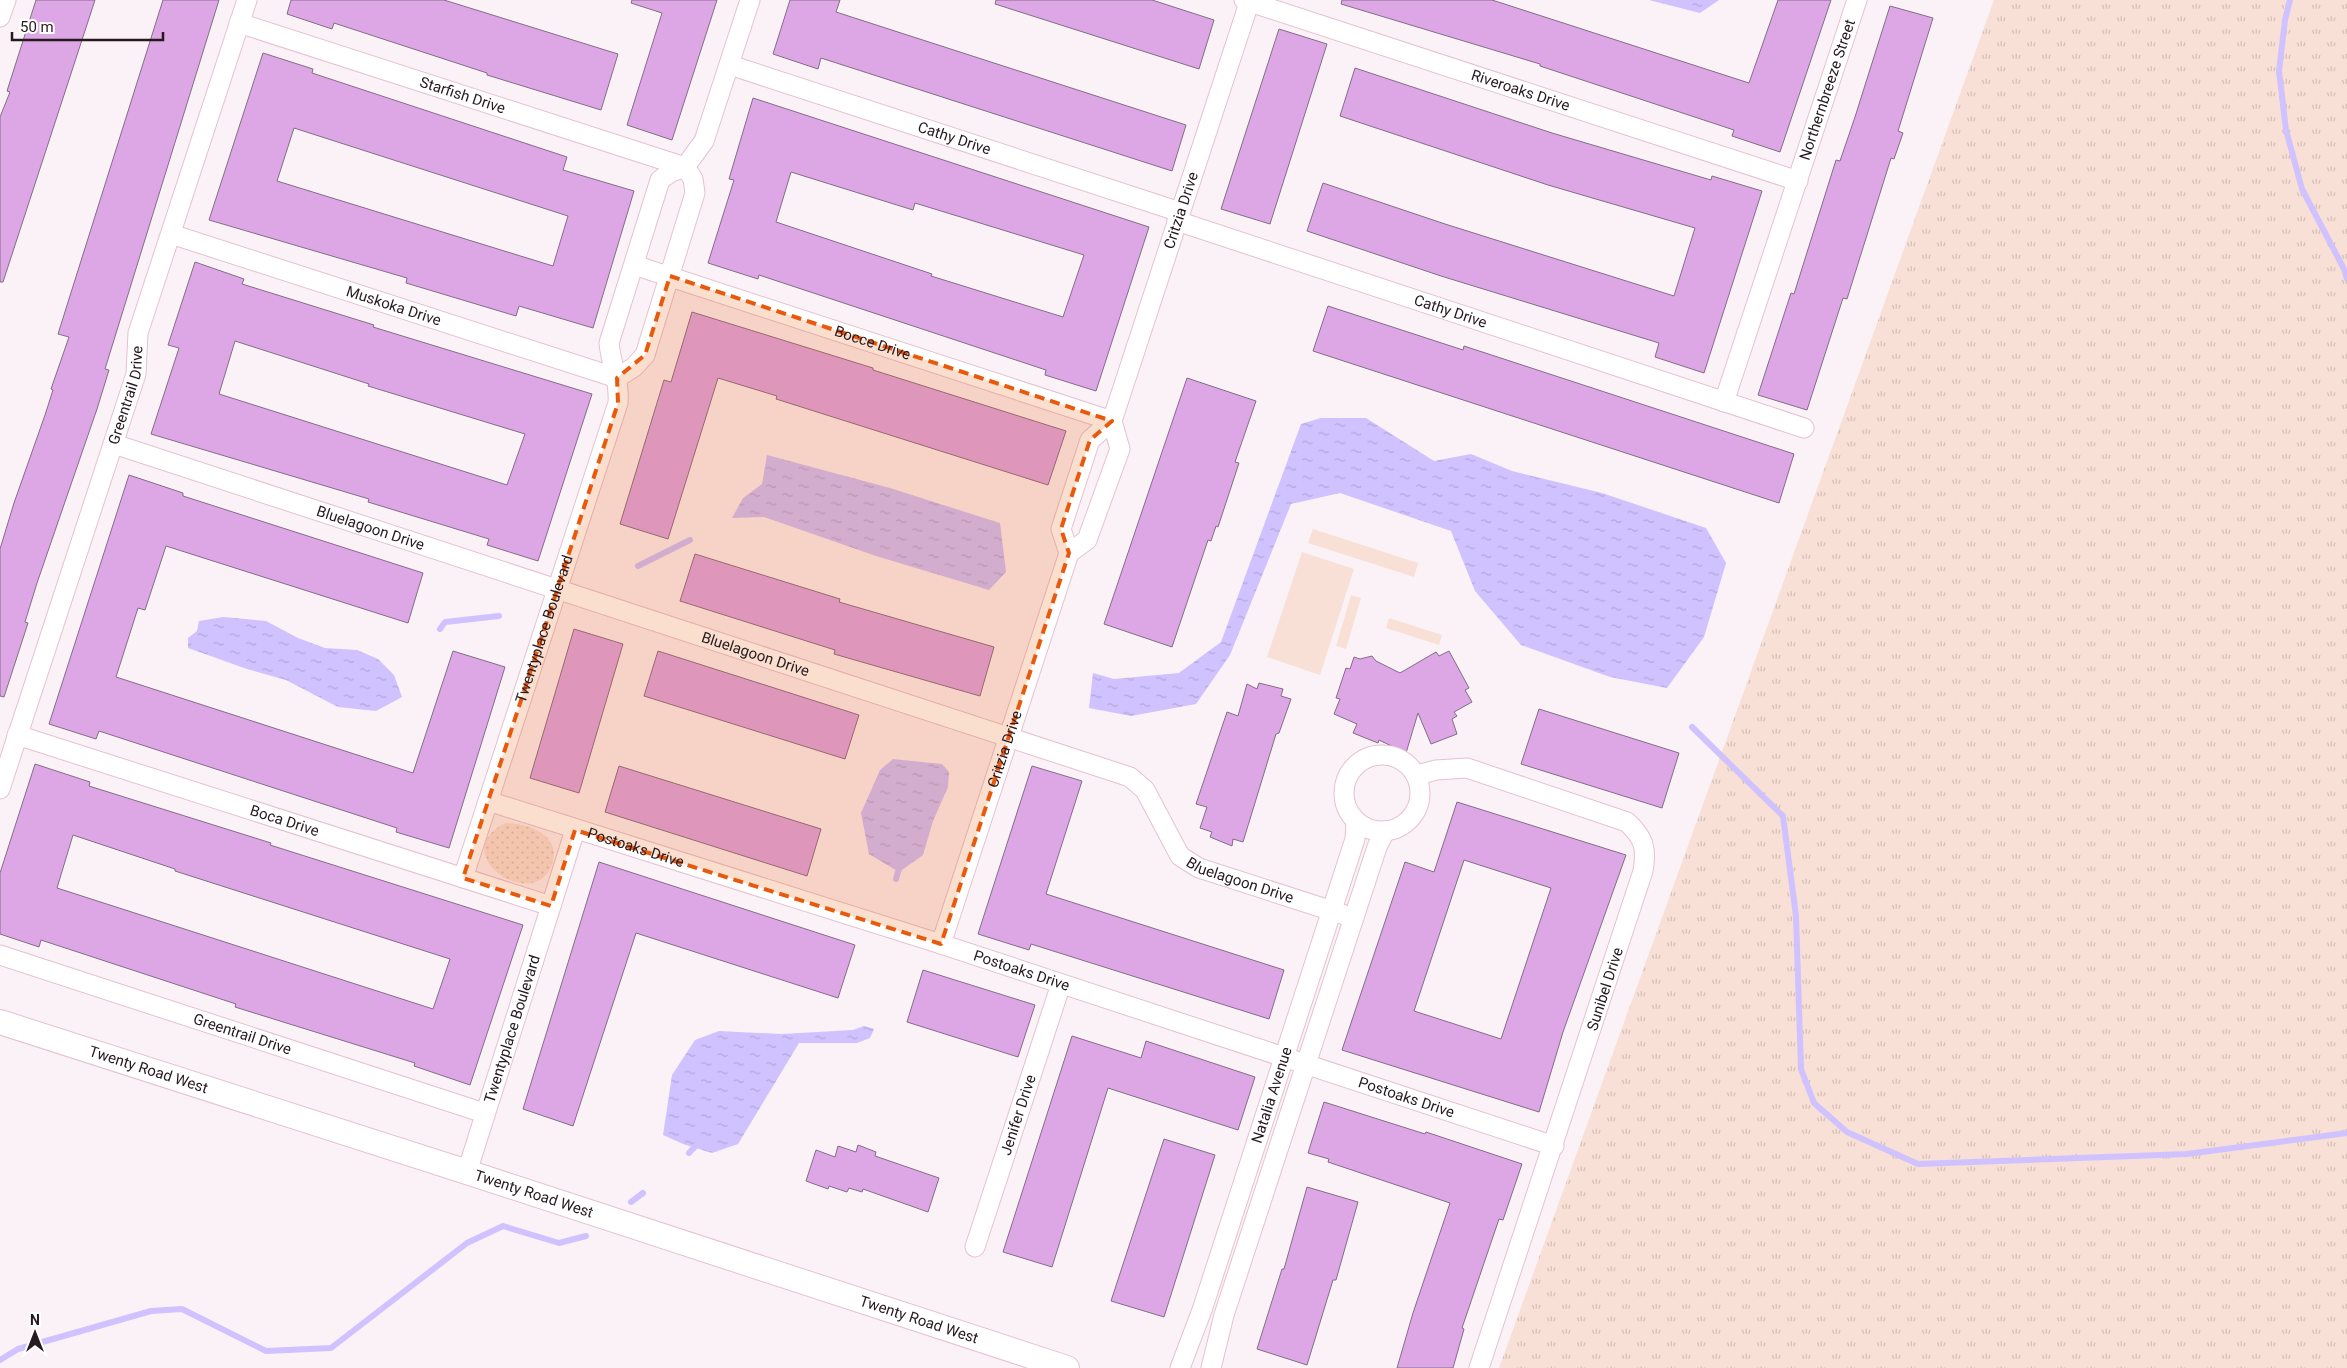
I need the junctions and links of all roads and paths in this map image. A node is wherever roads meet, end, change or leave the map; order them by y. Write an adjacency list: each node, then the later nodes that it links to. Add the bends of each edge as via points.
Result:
1 (6, 0): 6 (street)
2 (246, 0): 7 (street, Greentrail Drive)
3 (750, 0): 8 (street, Twentyplace Boulevard)
4 (1857, 0): 10 (street, Northernbreeze Street)
5 (1248, 1): 10 (street, Riveroaks Drive); 11 (street, Critzia Drive)
6 (0, 17)
7 (239, 23): 9 (street, Starfish Drive); 12 (street, Greentrail Drive)
8 (730, 64): 9 (street, Twentyplace Boulevard, via 704,141); 11 (street, Cathy Drive)
9 (685, 167): 13 (street, Twentyplace Boulevard, via 660,180); 14 (street, via 693,179 695,194)
10 (1798, 181): 16 (street)
11 (1178, 217): 16 (street, Cathy Drive); 17 (street, Critzia Drive)
12 (171, 234): 15 (street, Muskoka Drive); 19 (street, Greentrail Drive, via 138,332 136,374)
13 (634, 265): 14 (street, Bocce Drive); 15 (street, Twentyplace Boulevard, via 609,343)
14 (670, 276): 15 (street, via 645,355); 17 (street, Bocce Drive)
15 (617, 378): 21 (street, Twentyplace Boulevard, via 618,403)
16 (1724, 402): 18 (street, Cathy Drive)
17 (1112, 421): 20 (street, via 1090,440 1061,529); 20 (street, via 1120,449 1087,540)
18 (1804, 428)
19 (114, 444): 21 (street, Bluelagoon Drive); 22 (street, Greentrail Drive)
20 (1069, 553): 23 (street, Critzia Drive)
21 (556, 590): 23 (street, Bluelagoon Drive); 26 (street, Twentyplace Boulevard)
22 (17, 735): 25 (street, Greentrail Drive); 30 (street, Boca Drive)
23 (1008, 738): 32 (street, Bluelagoon Drive, via 1130,776 1145,790 1180,856 1188,863); 34 (street, Critzia Drive)
24 (1417, 775): 27 (street, via 1399,758 1388,755 1375,755 1354,766 1347,776 1344,801); 29 (street, via 1420,800 1416,812 1408,822); 41 (street, Sunibel Drive, via 1467,768 1627,822 1640,834 1646,857 1643,871)
25 (0, 789)
26 (488, 801): 28 (street, Postoaks Drive); 30 (street, Twentyplace Boulevard)
27 (1356, 822): 29 (street, via 1375,831); 32 (street, Natalia Avenue, via 1355,839)
28 (575, 830): 31 (street, Twentyplace Boulevard); 34 (street, Postoaks Drive)
29 (1385, 831): 33 (street, Natalia Avenue)
30 (463, 878): 31 (street, Boca Drive)
31 (551, 906): 40 (street, Twentyplace Boulevard)
32 (1332, 910): 33 (street, Bluelagoon Drive); 38 (street, Natalia Avenue)
33 (1354, 918): 39 (street, Natalia Avenue)
34 (942, 944): 36 (street, Postoaks Drive)
35 (0, 955): 40 (street, Greentrail Drive)
36 (1061, 984): 38 (street, Postoaks Drive); 43 (street, Jenifer Drive)
37 (0, 1022): 42 (street, Twenty Road West)
38 (1283, 1056): 39 (street, Postoaks Drive); 45 (street, Natalia Avenue, via 1202,1310)
39 (1306, 1065): 41 (street, Postoaks Drive); 46 (street, Natalia Avenue, via 1224,1315)
40 (484, 1113): 42 (street, Twentyplace Boulevard)
41 (1554, 1146): 47 (street, Sunibel Drive)
42 (467, 1172): 44 (street, Twenty Road West)
43 (976, 1247)
44 (1067, 1368)
45 (1180, 1368)
46 (1212, 1368)
47 (1479, 1368)

